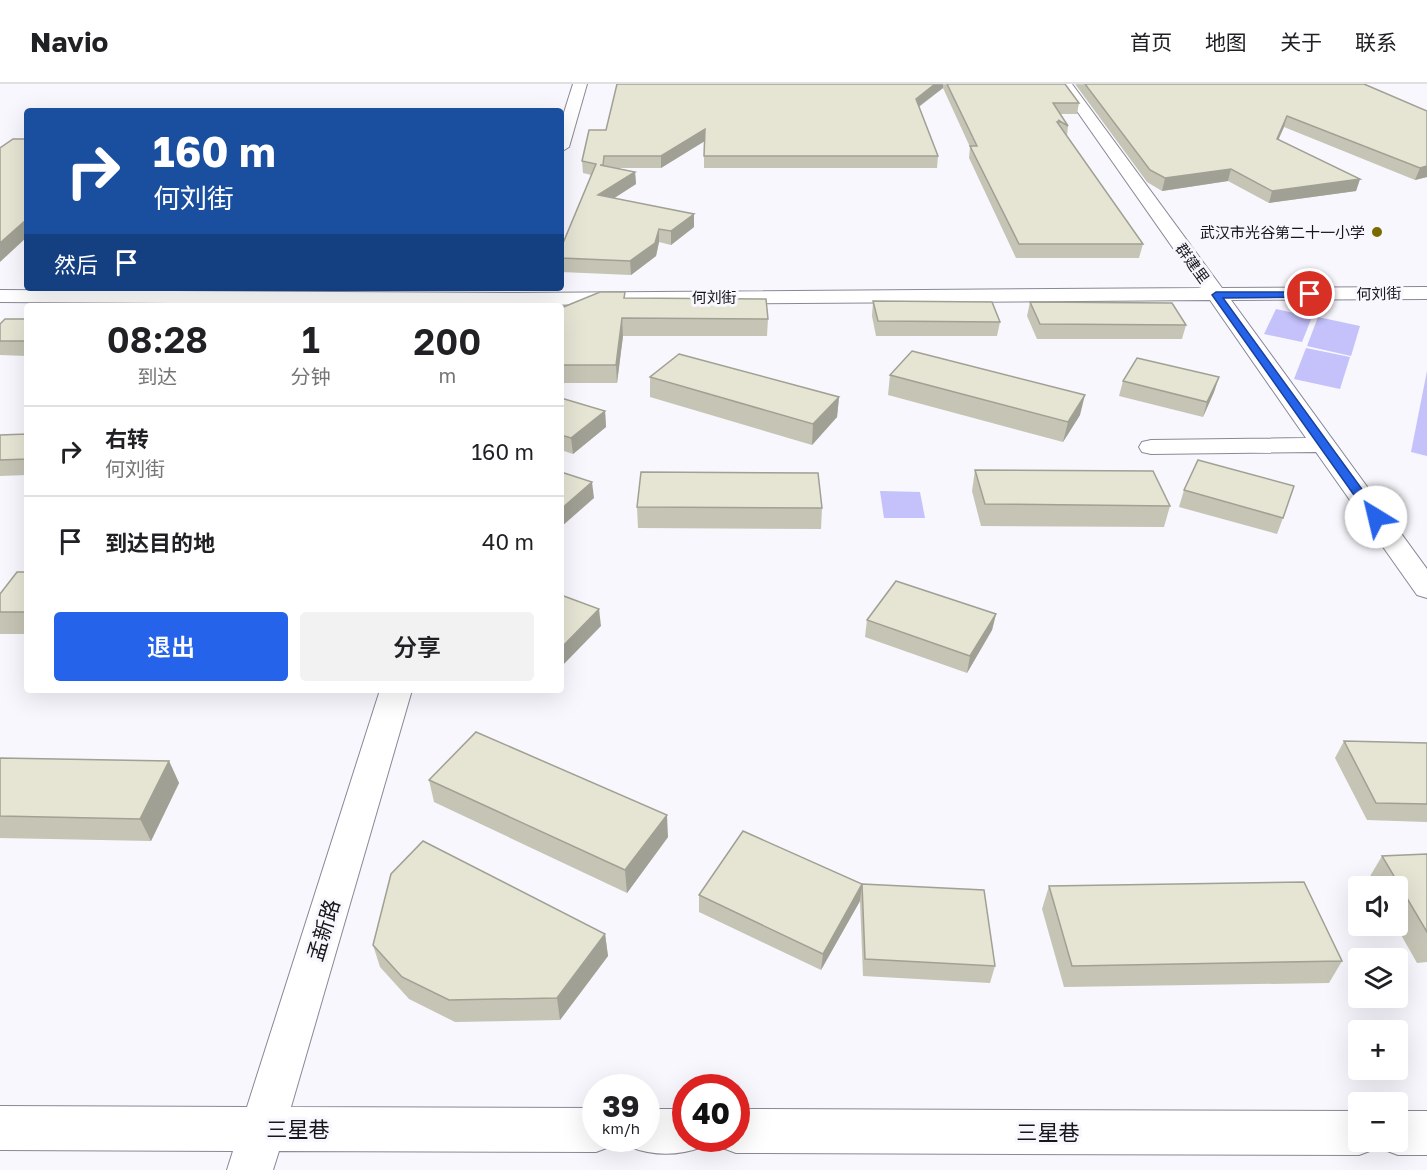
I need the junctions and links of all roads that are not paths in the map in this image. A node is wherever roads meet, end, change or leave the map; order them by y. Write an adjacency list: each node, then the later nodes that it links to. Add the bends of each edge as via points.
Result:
1 (580, 84): 3 (street)
2 (1065, 84): 5 (street, 群建里)
3 (564, 137)
4 (1427, 293): 5 (street, 何刘街)
5 (1216, 295): 7 (street, 何刘街); 8 (street, 群建里)
6 (0, 296): 7 (street, 何刘街)
7 (515, 298)
8 (1324, 445): 9 (street); 10 (street, 群建里)
9 (1151, 447)
10 (1427, 588)
11 (395, 693): 13 (street, 孟新路)
12 (0, 1128): 13 (street, 三星巷)
13 (263, 1129): 14 (street, 三星巷); 19 (street, 孟新路)
14 (582, 1130)
15 (750, 1131): 16 (street, 三星巷)
16 (1348, 1133)
17 (1408, 1133): 18 (street)
18 (1427, 1133)
19 (250, 1170)

